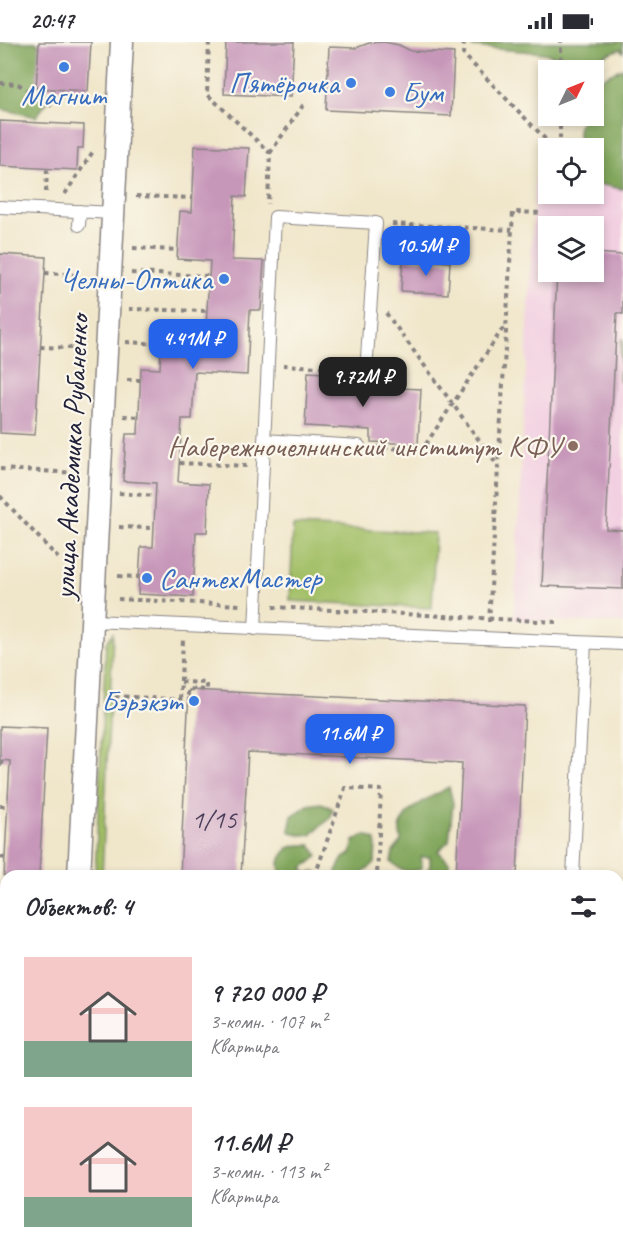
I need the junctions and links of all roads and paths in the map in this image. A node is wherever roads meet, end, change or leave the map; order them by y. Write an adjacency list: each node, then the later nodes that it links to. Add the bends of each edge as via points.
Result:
1 (122, 42): 19 (street, улица Академика Рубаненко)
2 (209, 42): 11 (path, via 207,94)
3 (464, 42): 9 (path, via 463,54)
4 (561, 42): 5 (path)
5 (561, 60)
6 (0, 83): 8 (path, via 18,84)
7 (304, 104): 11 (path)
8 (52, 106)
9 (544, 138)
10 (100, 140): 17 (path)
11 (270, 153): 15 (path)
12 (47, 169): 17 (path)
13 (136, 196): 14 (path)
14 (192, 198)
15 (268, 206)
16 (0, 207): 17 (lane)
17 (50, 210): 18 (lane)
18 (80, 211): 19 (lane); 22 (lane)
19 (113, 213): 49 (street, улица Академика Рубаненко)
20 (543, 213): 23 (path, via 513,212)
21 (376, 223): 23 (path); 30 (lane); 39 (lane, via 275,217)
22 (79, 225)
23 (512, 230): 33 (path)
24 (133, 248): 25 (path)
25 (178, 250)
26 (45, 273): 28 (path)
27 (131, 273): 29 (path)
28 (76, 275)
29 (209, 276)
30 (372, 293): 38 (lane); 43 (path)
31 (128, 309): 32 (path)
32 (207, 311)
33 (506, 323): 43 (path); 50 (path)
34 (126, 342): 35 (path)
35 (161, 344)
36 (40, 347): 37 (path)
37 (72, 348)
38 (368, 358)
39 (268, 364): 40 (path); 46 (lane)
40 (356, 369)
41 (123, 380): 42 (path)
42 (141, 380)
43 (453, 403): 47 (path, via 422,450); 50 (path)
44 (120, 416): 45 (path)
45 (139, 417)
46 (264, 440): 47 (lane); 51 (lane)
47 (359, 446)
48 (179, 464): 51 (path)
49 (96, 466): 52 (path); 65 (street, улица Академика Рубаненко)
50 (498, 466): 64 (path)
51 (263, 467): 68 (lane)
52 (0, 469)
53 (115, 493): 55 (path)
54 (0, 496): 58 (path)
55 (155, 496)
56 (119, 526): 57 (path)
57 (154, 528)
58 (58, 558)
59 (118, 576): 60 (path)
60 (139, 577)
61 (118, 599): 62 (path)
62 (241, 605)
63 (269, 607): 64 (path)
64 (489, 618): 66 (path); 69 (path)
65 (92, 621): 67 (lane); 79 (street, улица Академика Рубаненко)
66 (556, 622)
67 (184, 625): 68 (lane); 72 (path)
68 (255, 629): 69 (lane)
69 (488, 638): 70 (lane)
70 (585, 643): 71 (lane); 82 (lane)
71 (623, 644)
72 (181, 682): 74 (path); 74 (path, via 207,683 207,690 188,689 188,700)
73 (115, 696): 74 (path)
74 (180, 699)
75 (3, 760): 76 (path)
76 (0, 765)
77 (0, 806): 78 (path)
78 (8, 806)
79 (79, 870)
80 (317, 870): 81 (path, via 345,788 381,790)
81 (377, 870)
82 (573, 870)

